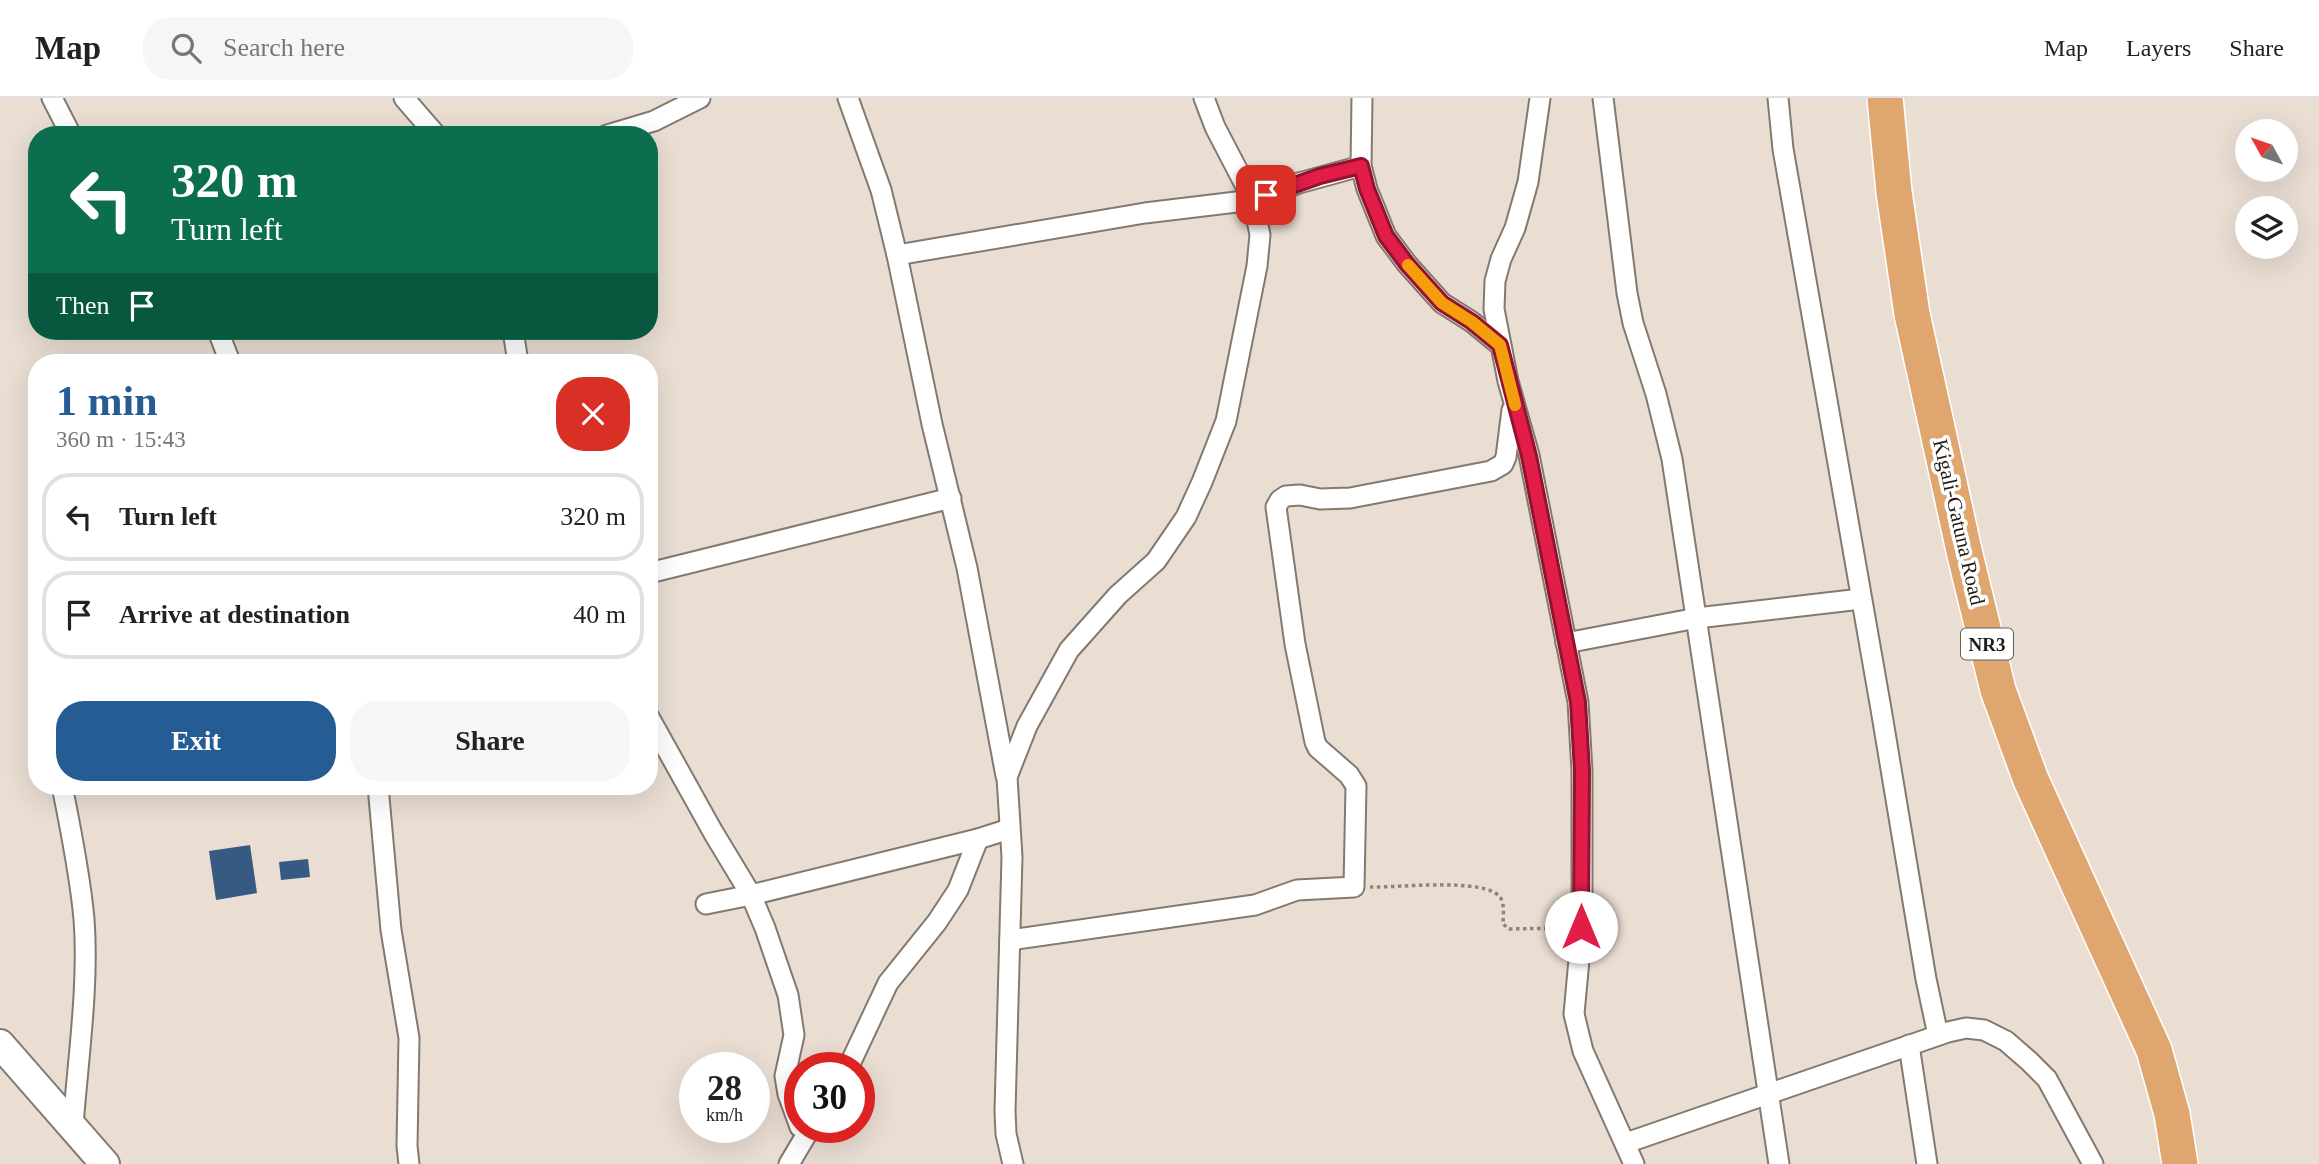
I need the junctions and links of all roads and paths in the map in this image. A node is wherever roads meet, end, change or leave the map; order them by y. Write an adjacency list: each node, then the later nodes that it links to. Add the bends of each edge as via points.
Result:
1 (52, 98): 11 (street)
2 (404, 98): 12 (street)
3 (700, 98): 13 (street)
4 (848, 98): 16 (street, via 881,190)
5 (1204, 98): 15 (street)
6 (1362, 98): 14 (street)
7 (1540, 98): 17 (street, via 1528,182 1495,281)
8 (1603, 98): 22 (street, via 1627,293 1672,459)
9 (1778, 98): 21 (street)
10 (1885, 98): 54 (highway, Kigali-Gatuna Road / NR3, via 1912,314 1998,690 2031,780 2154,1050)
11 (66, 126)
12 (428, 126)
13 (637, 126)
14 (1361, 166): 15 (street); 17 (street, via 1386,236 1407,264 1442,303)
15 (1253, 200): 16 (street, via 1145,213); 25 (street, via 1260,235 1257,266 1226,421 1202,482 1186,517 1156,561 1118,594 1069,650 1027,726)
16 (897, 256): 19 (street)
17 (1500, 345): 18 (street)
18 (1514, 399): 23 (street); 30 (street, via 1506,457 1491,471 1350,498 1286,496 1276,507 1295,644 1315,742 1356,786)
19 (951, 498): 20 (street); 25 (street)
20 (658, 571)
21 (1861, 599): 22 (street); 35 (street)
22 (1698, 618): 23 (street); 40 (street)
23 (1566, 643): 33 (street, via 1578,702 1582,771)
24 (658, 733): 31 (street)
25 (1007, 777): 28 (street)
26 (63, 795): 41 (street, via 84,921)
27 (379, 795): 46 (street, via 391,930 409,1038)
28 (1009, 830): 29 (street); 34 (street)
29 (978, 839): 31 (street); 39 (street, via 958,890 888,983)
30 (1354, 887): 33 (path, via 1487,888 1501,898 1503,923 1509,929); 34 (street, via 1297,890 1255,905)
31 (751, 895): 32 (street); 38 (street, via 788,995 794,1035)
32 (706, 904)
33 (1581, 927): 44 (street, via 1574,1013 1577,1033)
34 (1010, 940): 49 (street, via 1005,1111)
35 (1938, 1035): 37 (street); 53 (street, via 1966,1028 1984,1030 2006,1041 2047,1079)
36 (0, 1044): 41 (street)
37 (1909, 1045): 40 (street); 52 (street)
38 (790, 1052)
39 (856, 1052)
40 (1770, 1092): 44 (street); 51 (street)
41 (73, 1125): 45 (street)
42 (798, 1143): 47 (street)
43 (806, 1143): 48 (street)
44 (1626, 1143): 50 (street)
45 (103, 1163)
46 (410, 1164)
47 (789, 1164)
48 (809, 1164)
49 (1013, 1164)
50 (1634, 1164)
51 (1780, 1164)
52 (1927, 1164)
53 (2093, 1164)
54 (2180, 1164)

